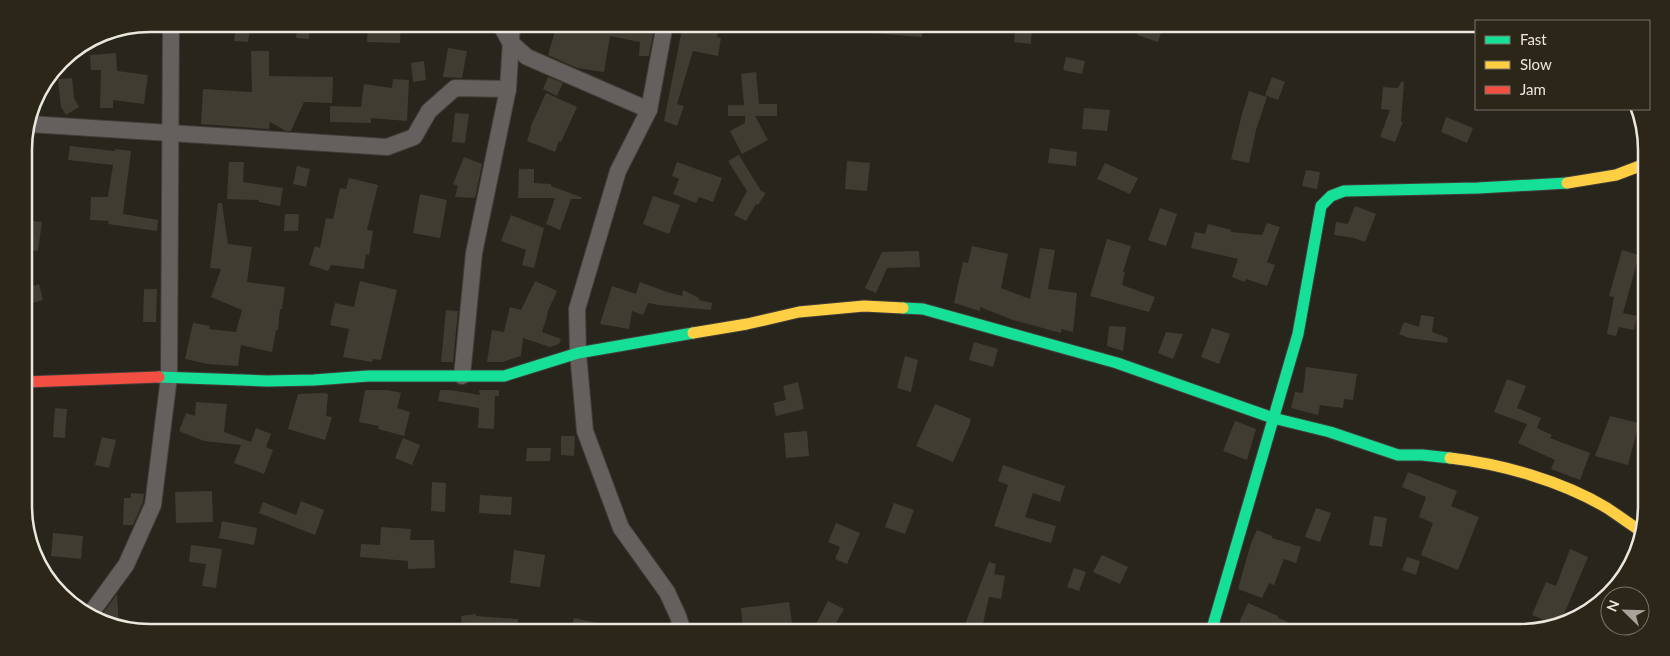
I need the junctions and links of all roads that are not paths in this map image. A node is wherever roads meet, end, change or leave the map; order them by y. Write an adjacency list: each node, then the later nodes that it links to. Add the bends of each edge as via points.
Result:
1 (171, 32): 9 (street)
2 (504, 32): 5 (street)
3 (511, 32): 5 (street)
4 (664, 32): 7 (street)
5 (510, 42): 6 (street); 7 (street, via 527,56)
6 (508, 89): 9 (street, via 455,88 429,111 414,137 387,147); 12 (street, via 474,253)
7 (649, 110): 11 (street, via 618,171 577,309)
8 (36, 124): 9 (street)
9 (171, 134): 13 (street)
10 (1638, 168): 15 (street, via 1627,174 1579,183 1344,191 1330,196 1322,206 1298,334)
11 (578, 353): 12 (street, via 504,376); 15 (street, via 799,312 864,306 923,309 1117,363); 19 (street, via 585,431 621,528 667,592)
12 (462, 376): 13 (street, via 268,381)
13 (169, 377): 14 (street); 17 (street, via 153,505 126,566)
14 (32, 382)
15 (1273, 418): 16 (street, via 1330,432 1398,456 1457,459 1531,476 1574,492); 18 (street)
16 (1635, 527)
17 (95, 609)
18 (1214, 623)
19 (680, 624)

